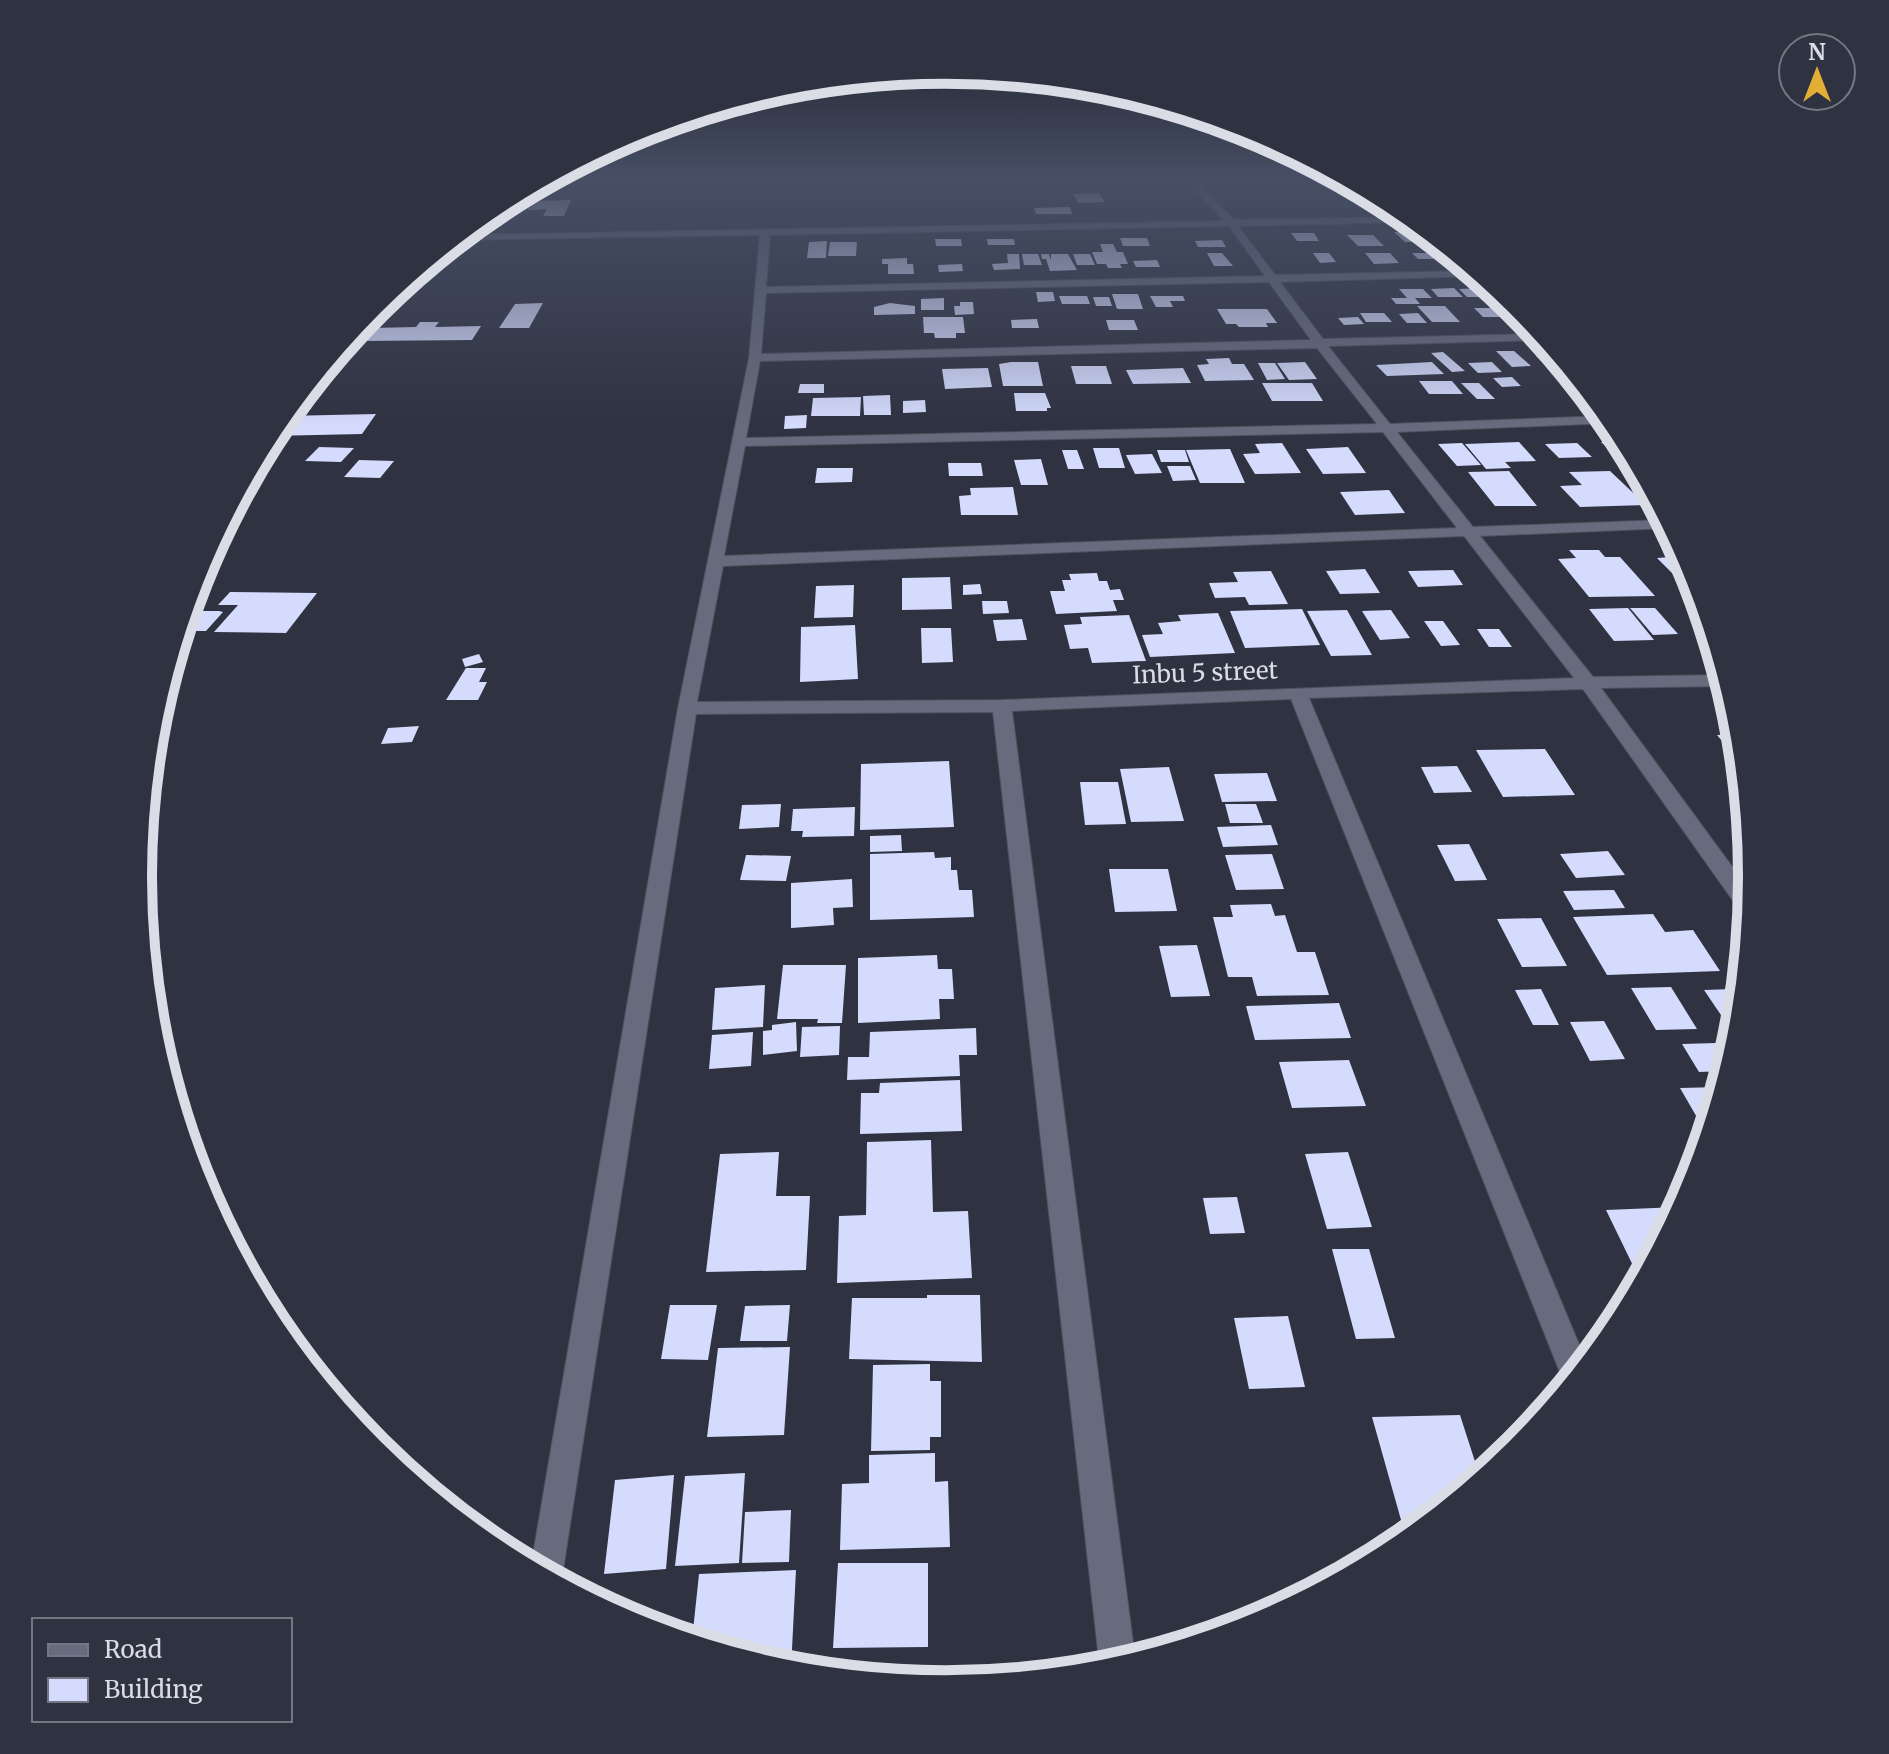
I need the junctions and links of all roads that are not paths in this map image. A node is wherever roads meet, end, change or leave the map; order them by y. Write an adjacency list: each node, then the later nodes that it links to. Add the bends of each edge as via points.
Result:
1 (762, 263): 5 (street)
2 (1261, 263): 4 (street)
3 (1459, 274): 4 (street)
4 (1272, 278): 5 (street); 7 (street)
5 (760, 290): 8 (street)
6 (1525, 338): 7 (street)
7 (1321, 345): 8 (street); 10 (street)
8 (755, 358): 11 (street)
9 (1593, 421): 10 (street)
10 (1386, 428): 11 (street); 13 (street)
11 (739, 442): 14 (street)
12 (1655, 524): 13 (street)
13 (1467, 532): 14 (street); 16 (street)
14 (717, 561): 19 (street)
15 (1712, 680): 16 (street, Inbu 5 street)
16 (1588, 683): 17 (street, Inbu 5 street); 20 (street)
17 (1298, 693): 18 (street, Inbu 5 street); 21 (street)
18 (1002, 706): 19 (street, Inbu 5 street); 23 (street)
19 (687, 708): 22 (street)
20 (1737, 890)
21 (1572, 1363)
22 (549, 1564)
23 (1115, 1651)

